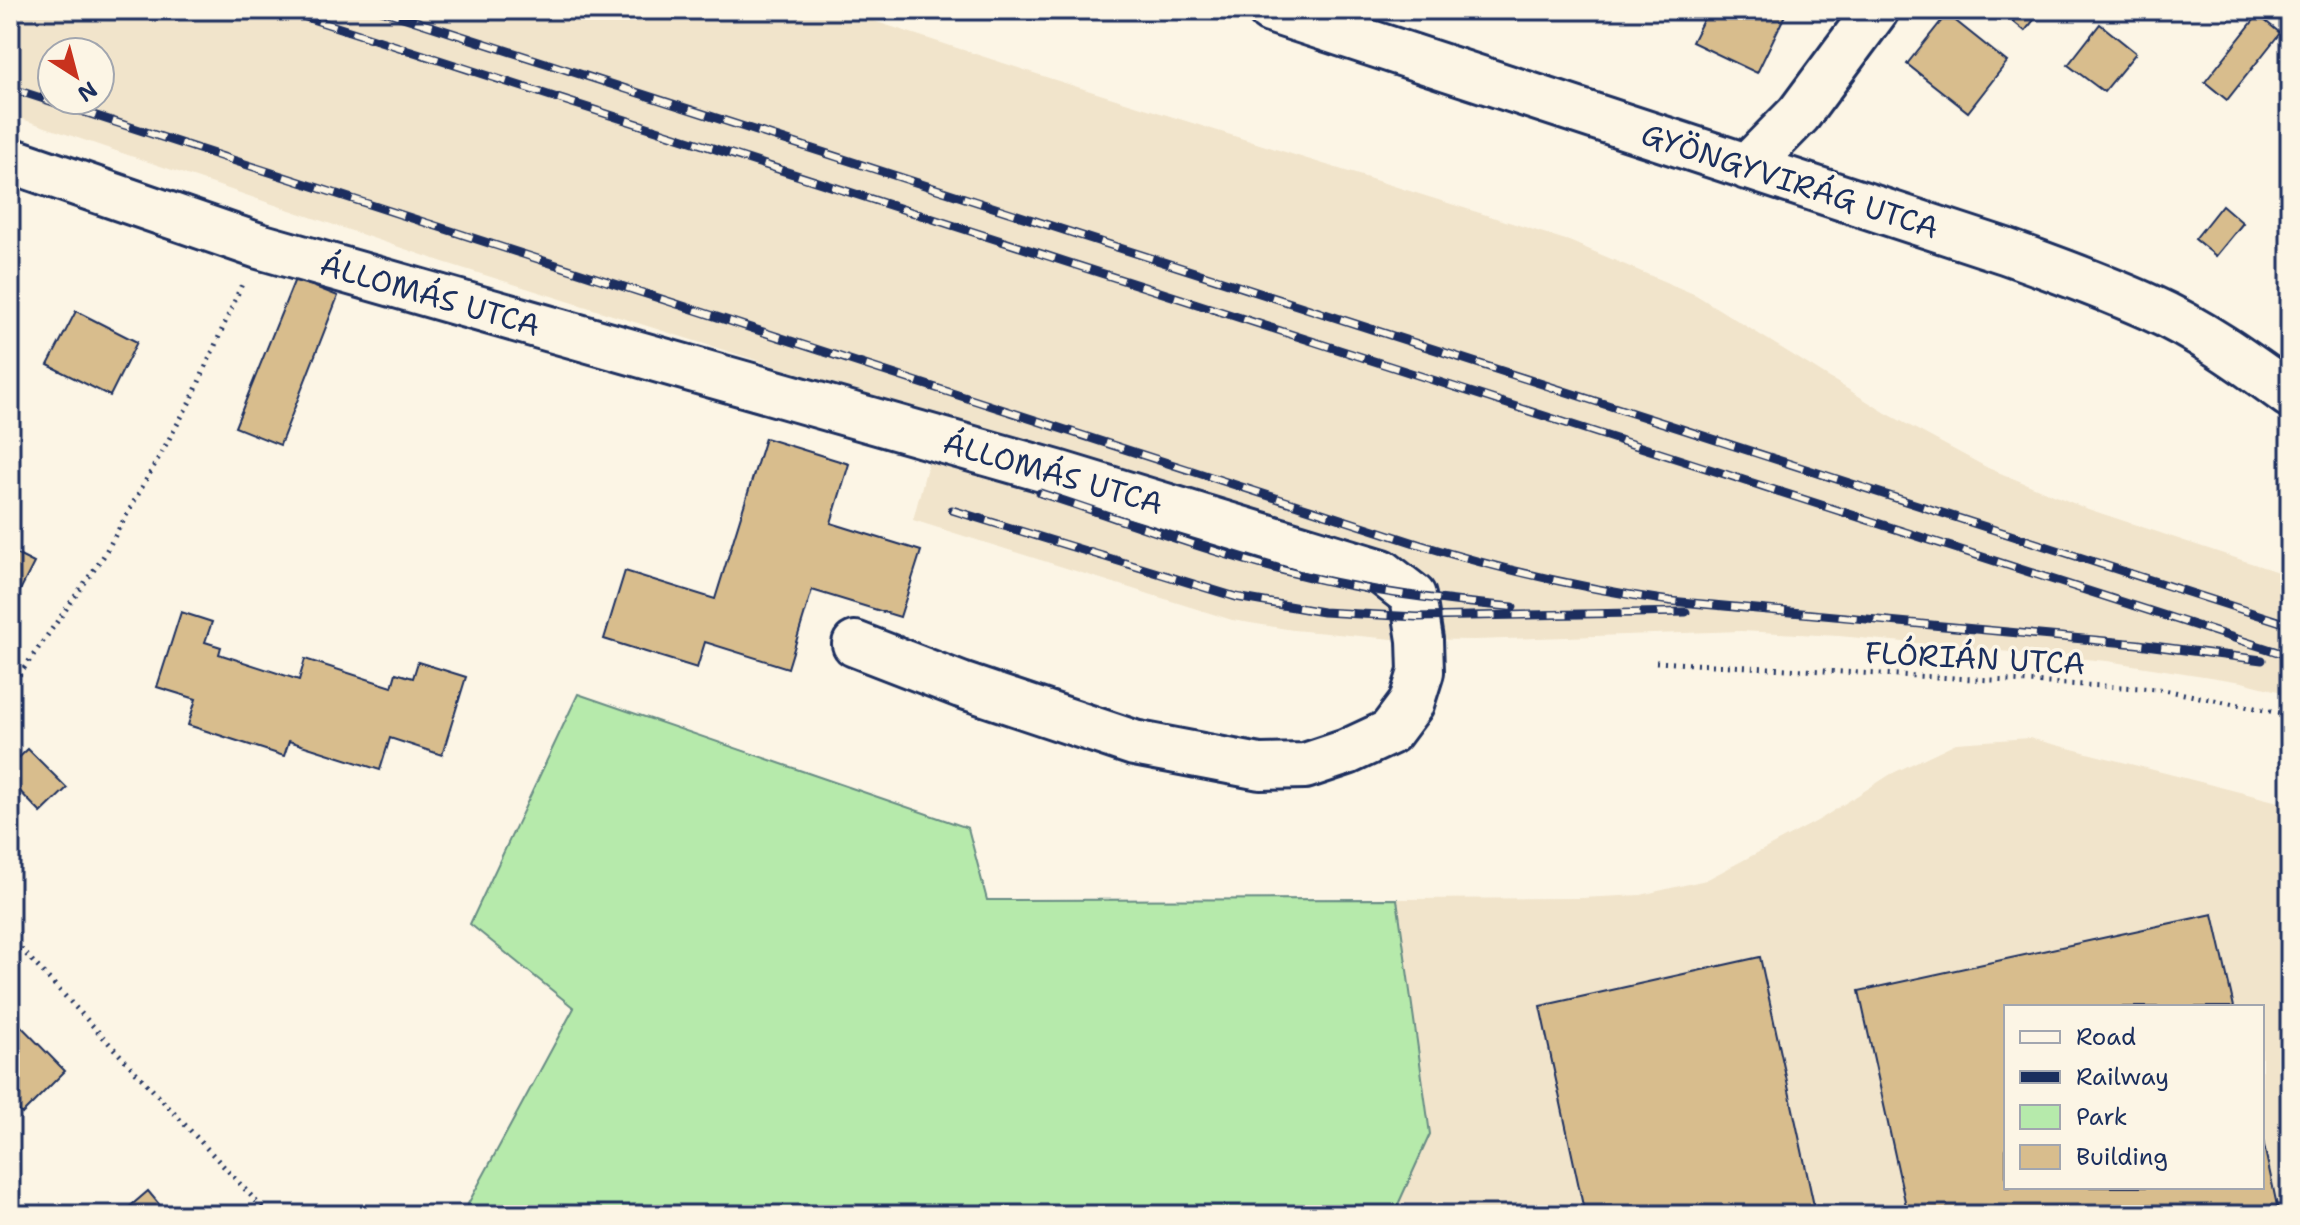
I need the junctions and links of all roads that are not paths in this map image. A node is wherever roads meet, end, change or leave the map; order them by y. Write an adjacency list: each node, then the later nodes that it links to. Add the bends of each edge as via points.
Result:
1 (1270, 10): 4 (street, GYÖNGYVIRÁG UTCA)
2 (1876, 10): 4 (street, via 1799,114)
3 (10, 160): 6 (street, ÁLLOMÁS UTCA, via 259,246 1043,468 1382,572 1413,596 1421,672 1411,704 1390,732 1305,766 1260,767 1134,743)
4 (1747, 167): 5 (street, GYÖNGYVIRÁG UTCA, via 2005,251 2151,308)
5 (2290, 395)
6 (855, 644)

